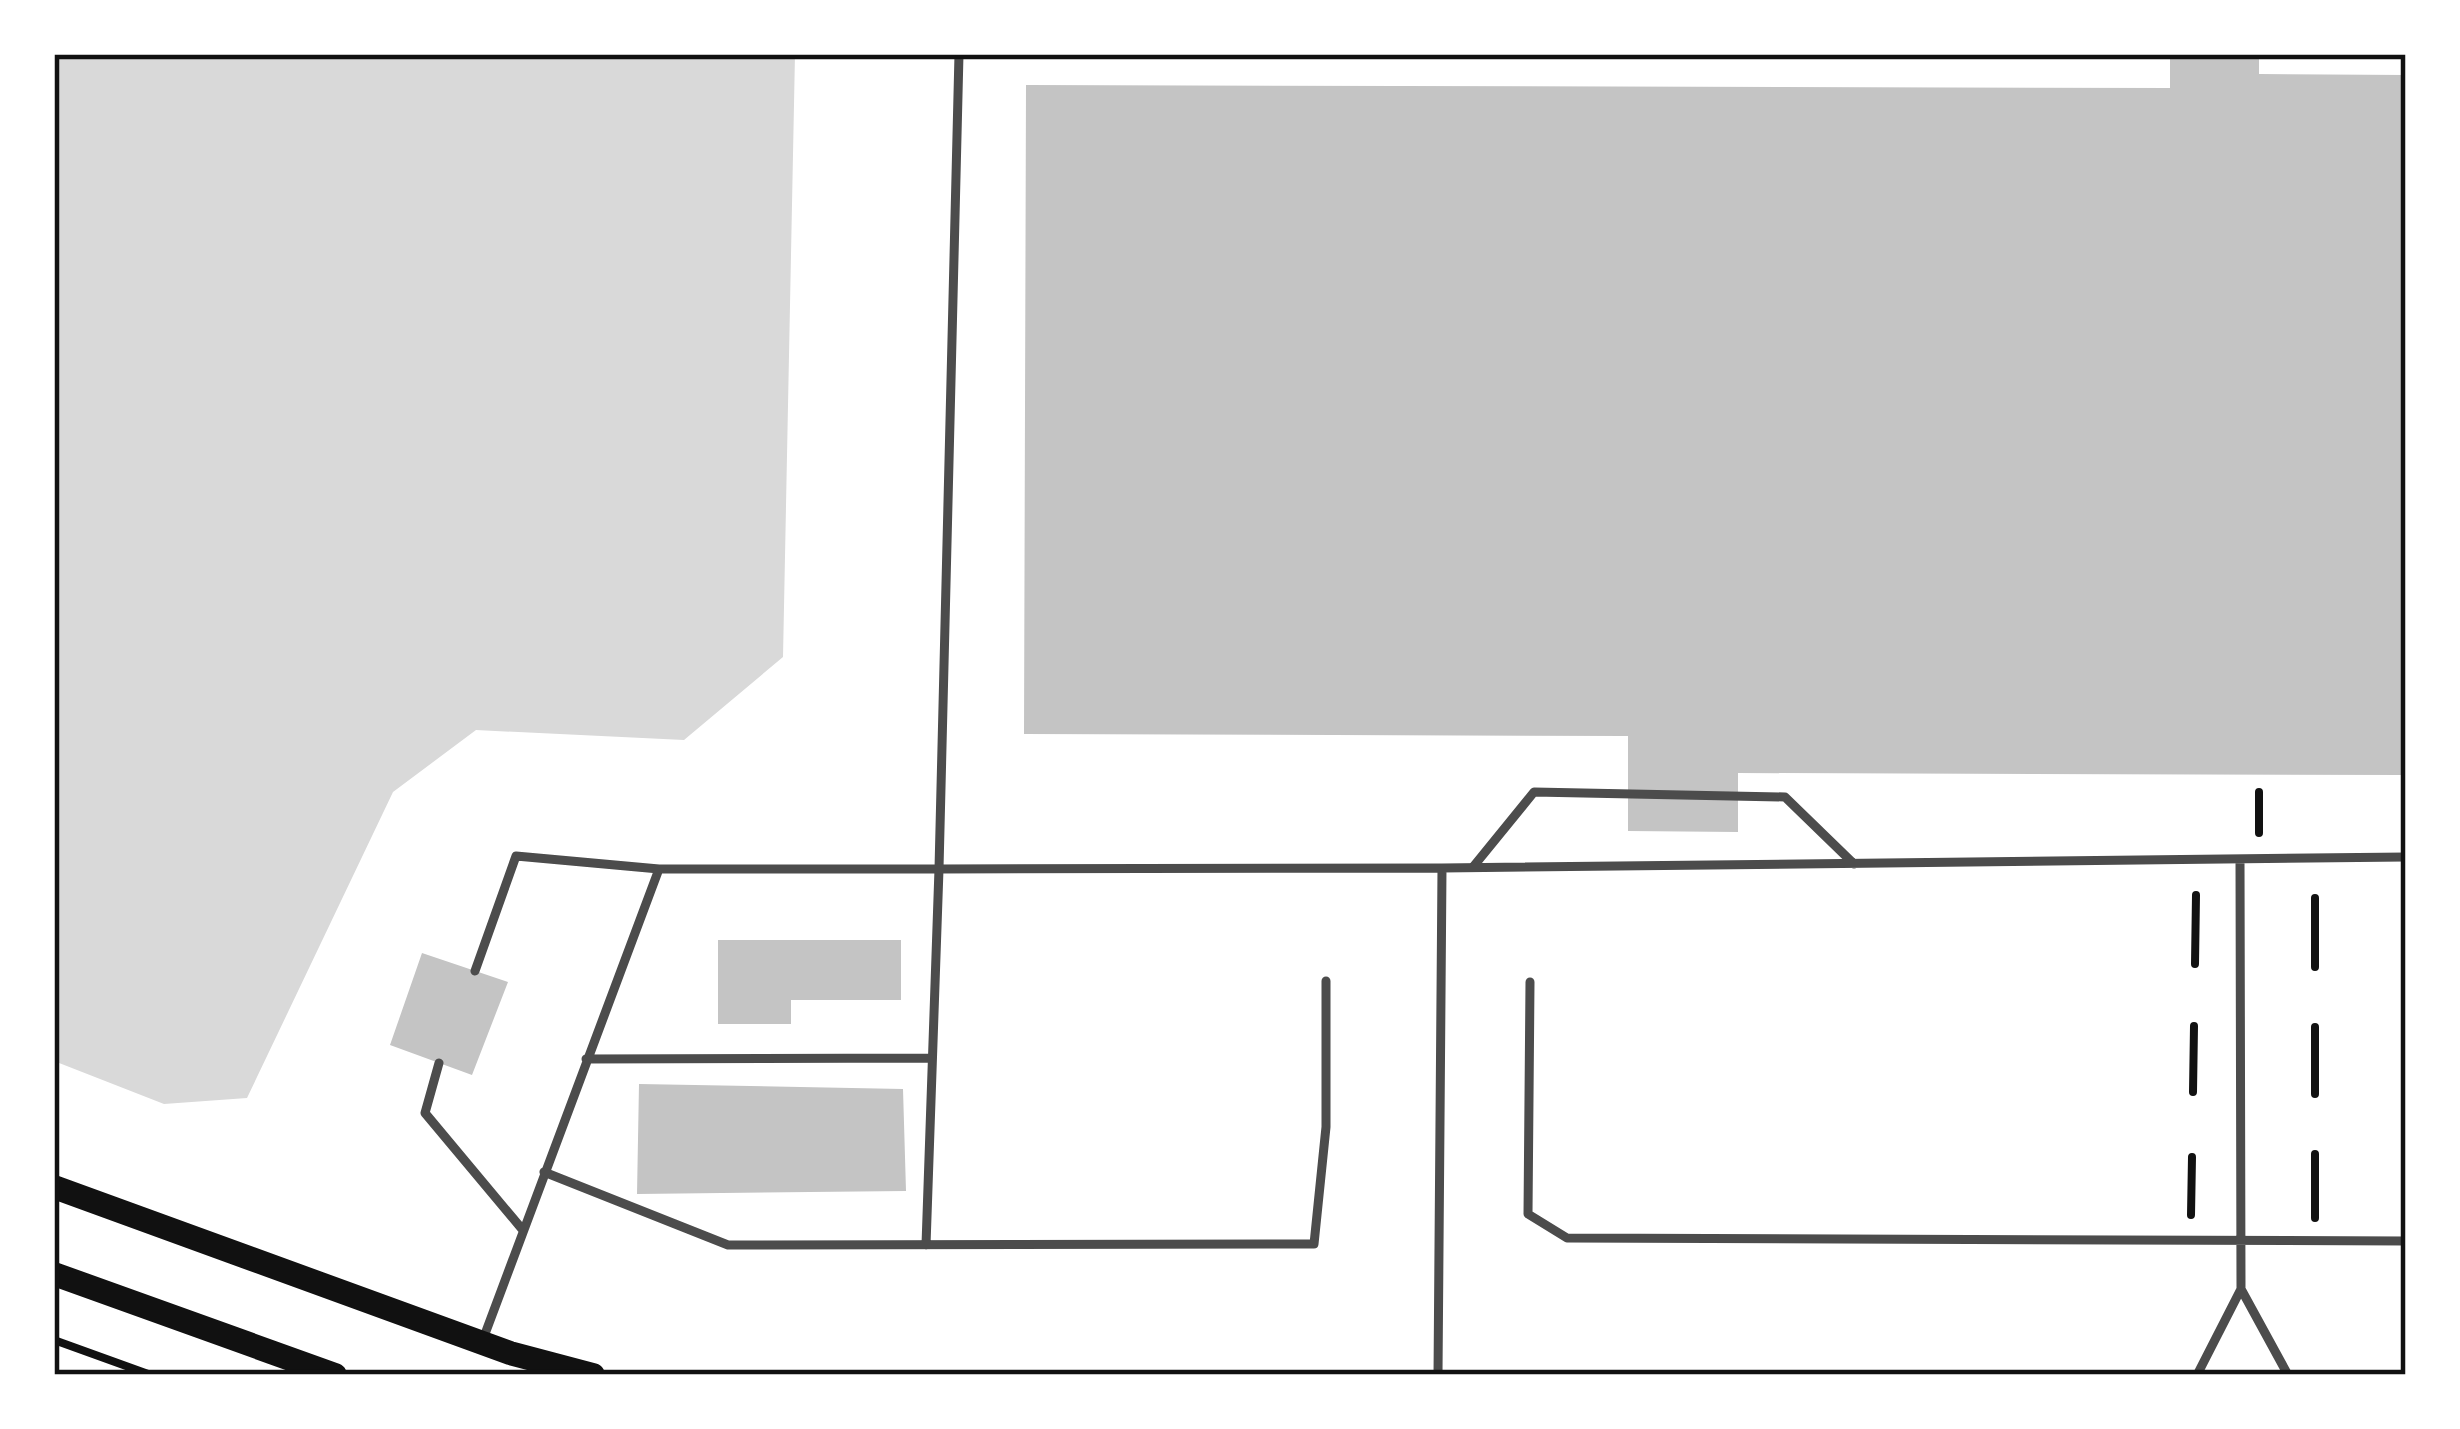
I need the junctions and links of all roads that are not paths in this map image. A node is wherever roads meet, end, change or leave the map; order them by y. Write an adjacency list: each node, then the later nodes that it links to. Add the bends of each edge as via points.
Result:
1 (959, 54): 7 (lane)
2 (2406, 857): 3 (lane)
3 (2240, 860): 4 (lane); 18 (lane)
4 (1854, 864): 5 (lane); 5 (lane, via 1785,797 1534,792)
5 (1473, 867): 8 (lane)
6 (659, 868): 7 (lane); 9 (lane, via 516,856); 13 (lane)
7 (939, 868): 8 (lane); 12 (lane)
8 (1442, 868): 26 (lane)
9 (475, 971)
10 (1326, 981): 20 (lane, via 1326,1127 1315,1244)
11 (1530, 982): 18 (lane, via 1528,1214 1567,1238)
12 (932, 1058): 13 (lane); 20 (lane)
13 (586, 1059): 15 (lane)
14 (439, 1063): 17 (lane, via 425,1113)
15 (544, 1172): 17 (lane); 20 (lane, via 728,1245)
16 (54, 1186): 23 (main road)
17 (522, 1229): 23 (lane)
18 (2241, 1238): 19 (lane); 22 (lane)
19 (2406, 1241)
20 (926, 1245)
21 (54, 1274): 24 (main road)
22 (2241, 1288): 27 (lane); 28 (lane)
23 (482, 1342): 25 (main road)
24 (335, 1375)
25 (593, 1375)
26 (1438, 1375)
27 (2197, 1375)
28 (2288, 1375)

